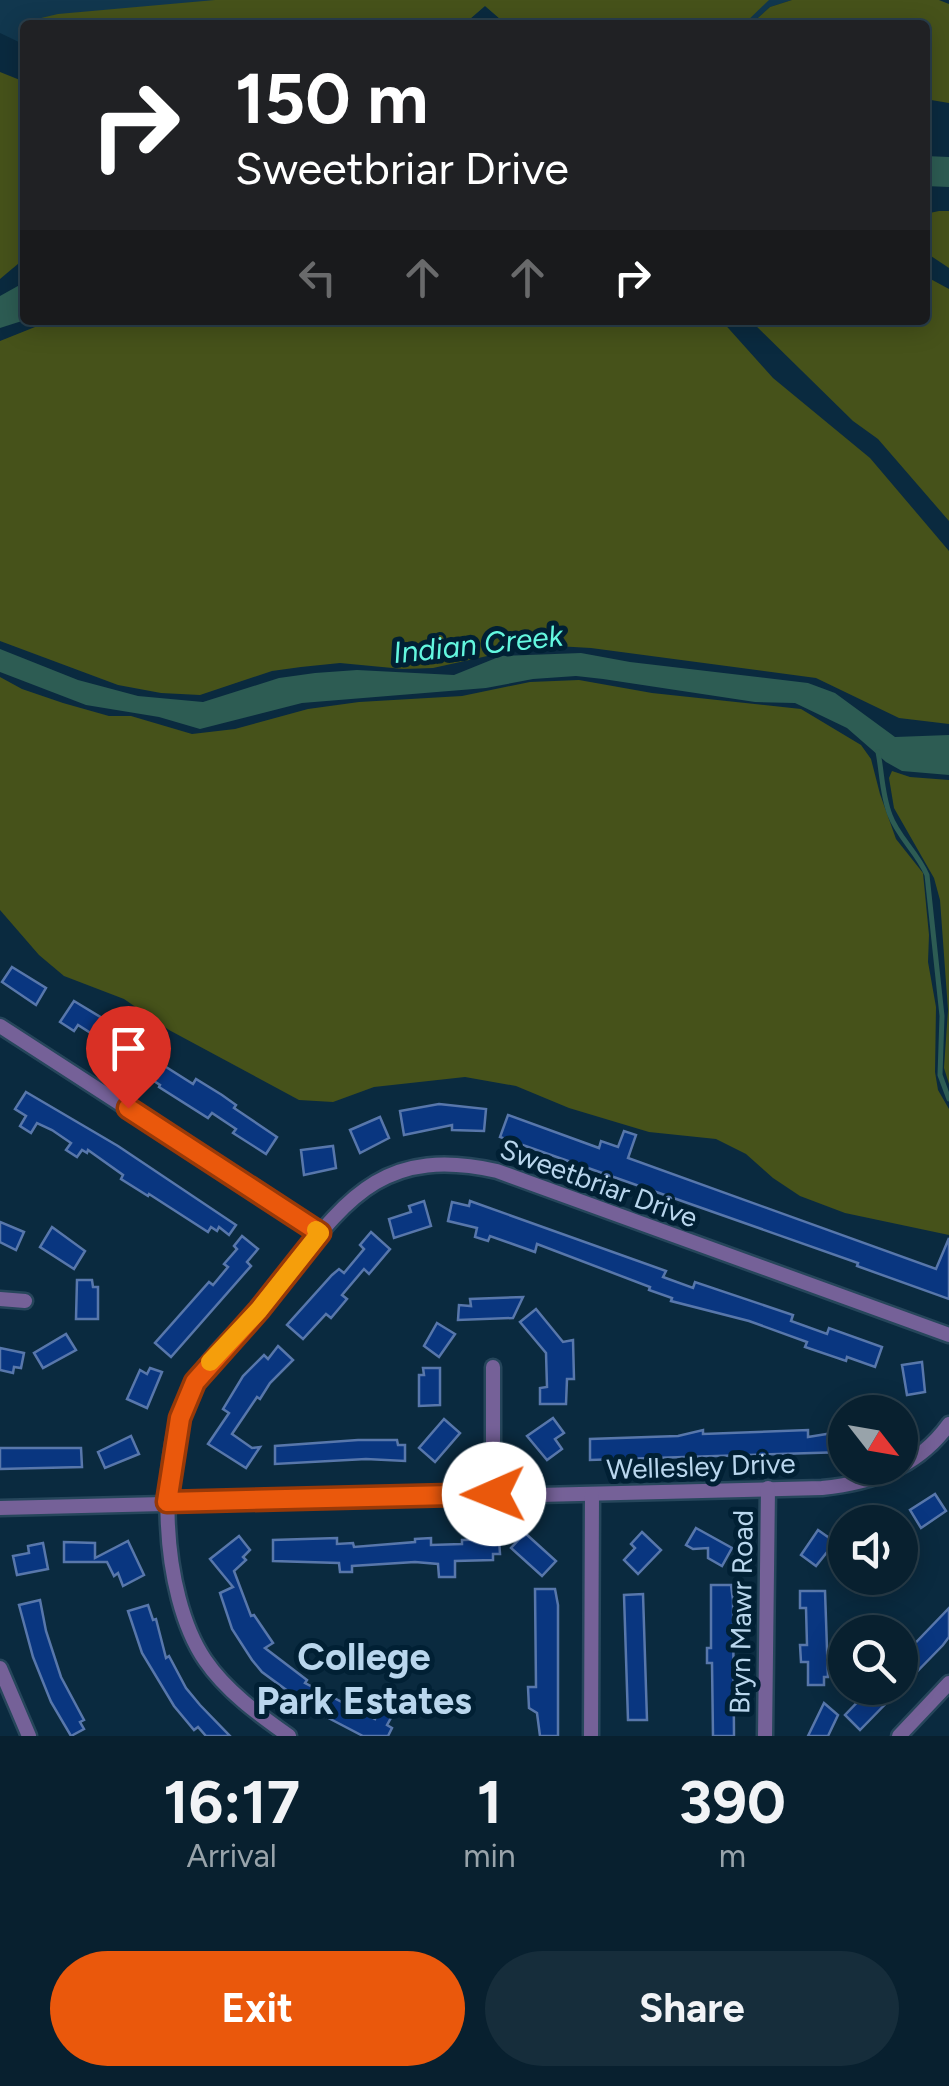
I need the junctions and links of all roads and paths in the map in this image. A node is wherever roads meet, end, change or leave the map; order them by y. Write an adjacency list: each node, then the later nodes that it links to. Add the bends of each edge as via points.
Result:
1 (0, 1026): 2 (street)
2 (320, 1233): 5 (street, Sweetbriar Drive, via 364,1190 399,1171 472,1165); 11 (street, Sweetbriar Drive, via 195,1382 180,1418)
3 (0, 1299): 4 (street)
4 (25, 1301)
5 (949, 1335)
6 (493, 1367): 9 (street)
7 (949, 1424): 8 (street, Wellesley Drive, via 915,1458 884,1476 848,1485)
8 (768, 1488): 10 (street, Wellesley Drive); 18 (street, Bryn Mawr Road)
9 (494, 1494): 10 (street, Wellesley Drive); 11 (street, Wellesley Drive)
10 (592, 1495): 17 (street)
11 (167, 1502): 12 (street, Wellesley Drive); 16 (street, Sweetbriar Drive, via 175,1576 203,1657 241,1699)
12 (0, 1508)
13 (0, 1668): 15 (street)
14 (949, 1683): 19 (street)
15 (29, 1736)
16 (289, 1736)
17 (591, 1736)
18 (765, 1736)
19 (899, 1736)

